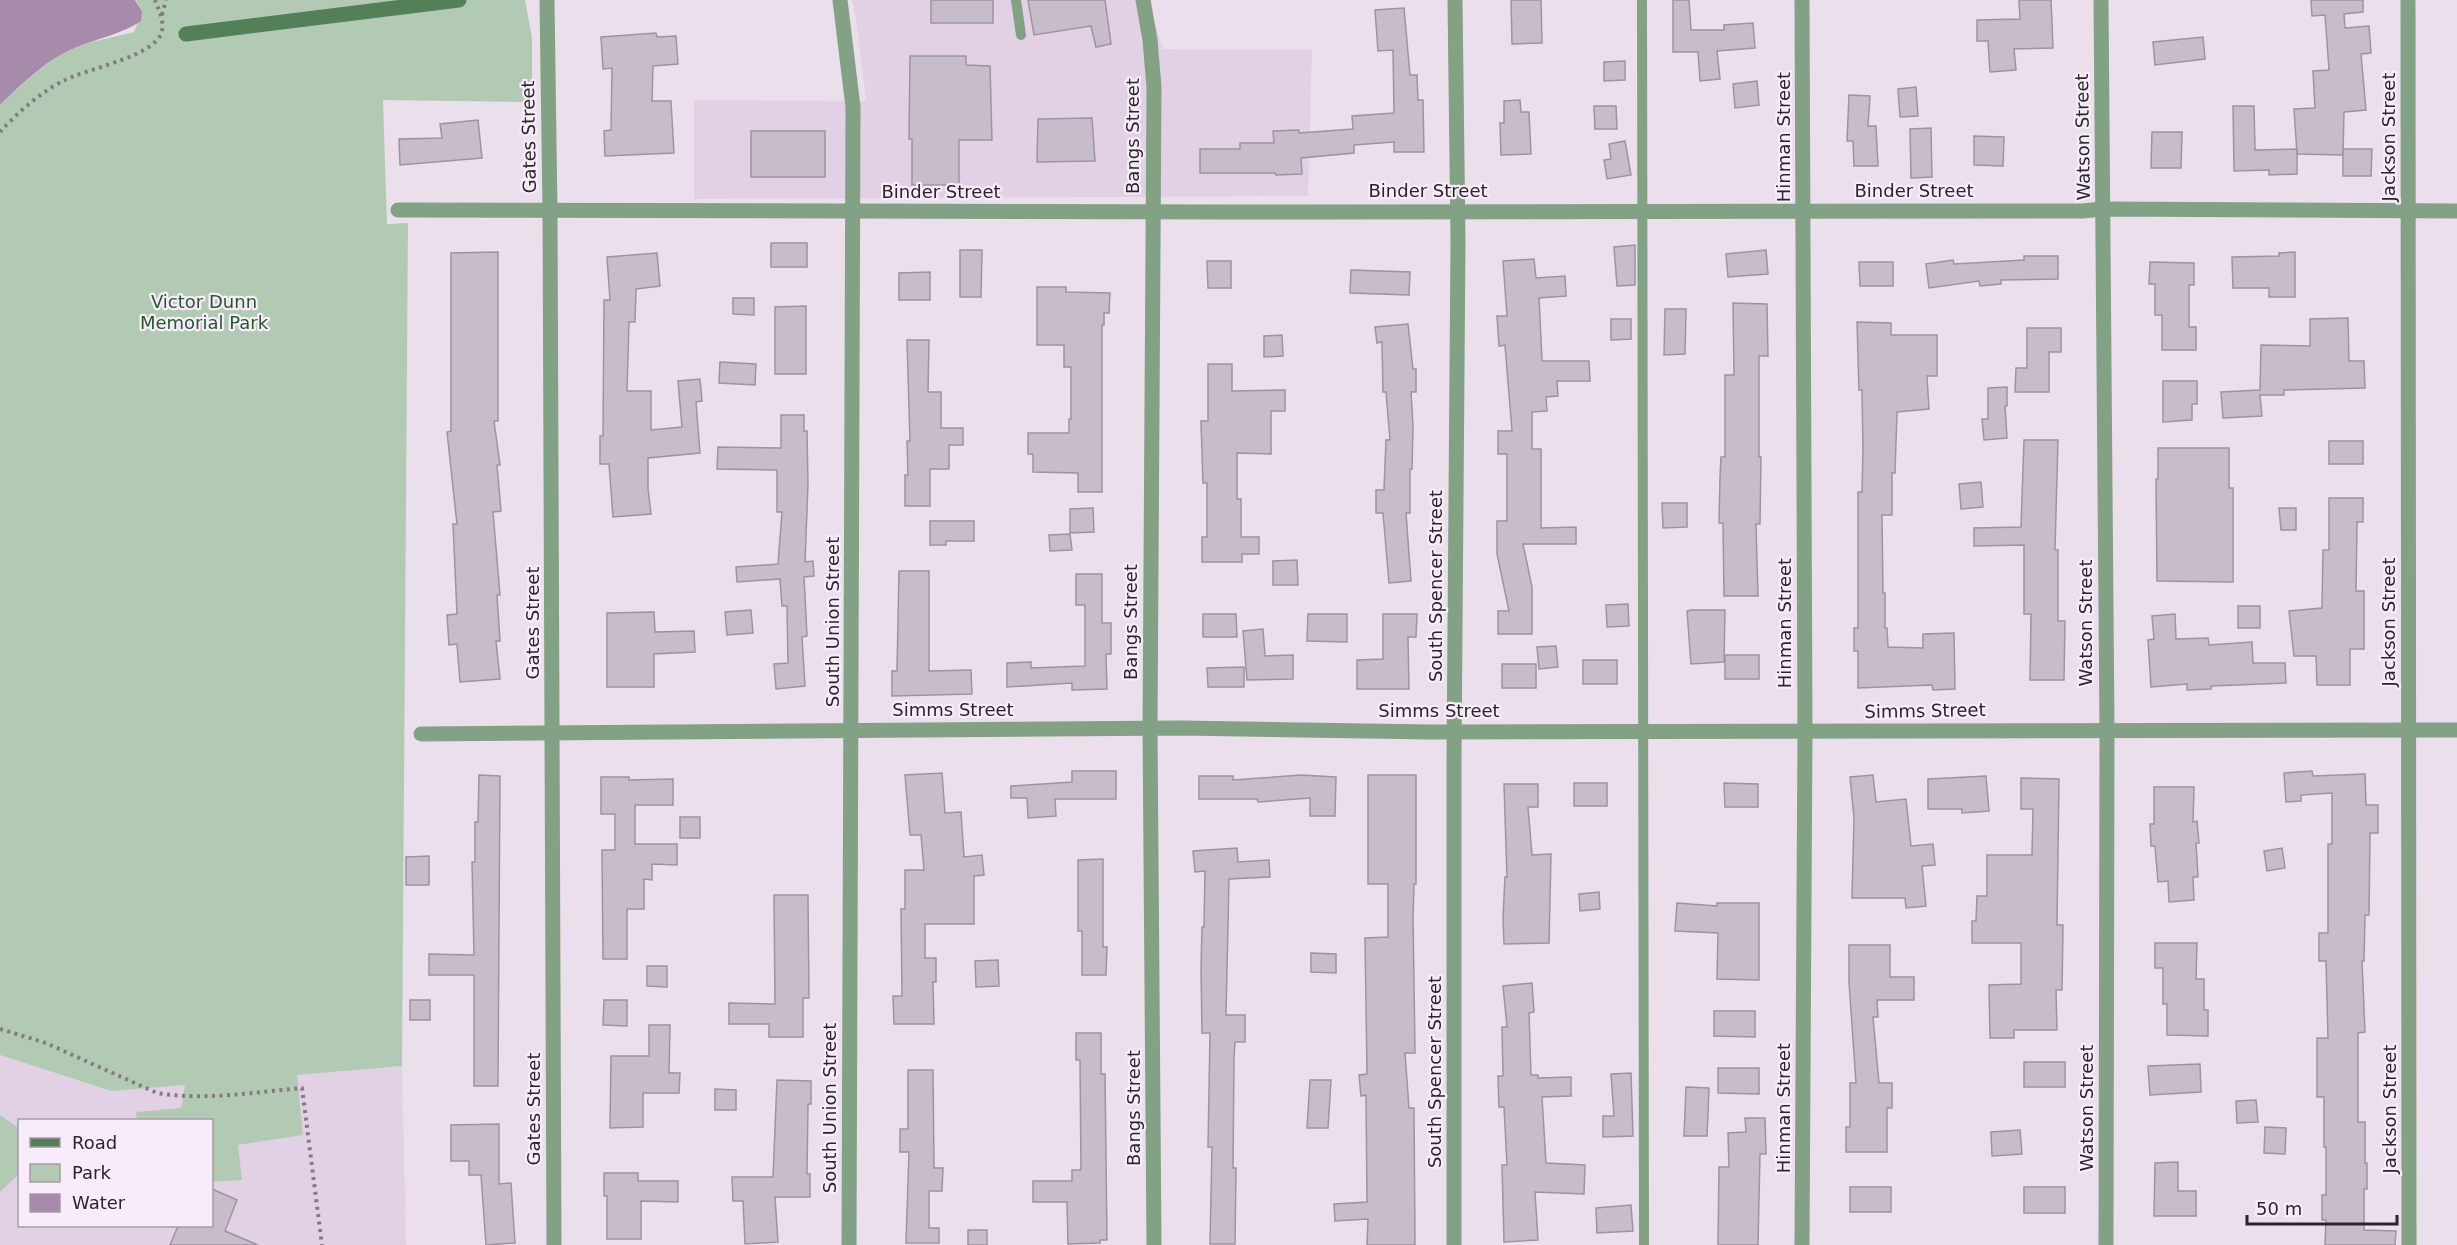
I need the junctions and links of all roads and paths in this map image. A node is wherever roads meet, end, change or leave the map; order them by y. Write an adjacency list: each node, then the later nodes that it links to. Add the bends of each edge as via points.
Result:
1 (155, 0): 13 (path)
2 (166, 0): 13 (path)
3 (459, 0): 14 (street)
4 (547, 0): 21 (street, Gates Street)
5 (840, 0): 26 (street, South Union Street, via 853,107)
6 (1016, 0): 15 (lane)
7 (1143, 0): 22 (street, Bangs Street, via 1154,87)
8 (1455, 0): 19 (street, South Spencer Street)
9 (1642, 0): 23 (lane)
10 (1802, 0): 20 (street, Hinman Street)
11 (2101, 0): 17 (street, Watson Street)
12 (2408, 0): 24 (street, Jackson Street)
13 (162, 16): 16 (path, via 162,32 138,54 64,80 33,101)
14 (186, 34)
15 (1021, 35)
16 (0, 132)
17 (2103, 209): 20 (street, Binder Street); 24 (street, Binder Street); 28 (street, Watson Street)
18 (398, 210): 21 (street, Binder Street)
19 (1457, 210): 22 (street, Binder Street); 23 (street, Binder Street); 33 (street, South Spencer Street)
20 (1804, 210): 23 (street, Binder Street); 30 (street, Hinman Street)
21 (550, 211): 26 (street, Binder Street); 35 (street, Gates Street)
22 (1152, 211): 26 (street, Binder Street); 27 (street, Bangs Street)
23 (1642, 211): 34 (lane)
24 (2408, 211): 25 (street, Binder Street); 31 (street, Jackson Street)
25 (2457, 211)
26 (852, 212): 29 (street, South Union Street)
27 (1150, 728): 29 (street, Simms Street); 33 (street, Simms Street); 41 (street, Bangs Street)
28 (2107, 729): 30 (street, Simms Street); 31 (street, Simms Street); 45 (street, Watson Street)
29 (852, 730): 35 (street, Simms Street); 40 (street, South Union Street)
30 (1805, 730): 34 (street, Simms Street); 44 (street, Hinman Street)
31 (2409, 730): 32 (street, Simms Street); 46 (street, Jackson Street)
32 (2457, 730)
33 (1455, 731): 34 (street, Simms Street); 42 (street, South Spencer Street)
34 (1644, 731): 43 (lane)
35 (553, 733): 36 (street, Simms Street); 39 (street, Gates Street)
36 (421, 734)
37 (0, 1029): 38 (path, via 46,1043 157,1093 205,1096 302,1088)
38 (322, 1245)
39 (554, 1245)
40 (849, 1245)
41 (1154, 1245)
42 (1454, 1245)
43 (1644, 1245)
44 (1803, 1245)
45 (2106, 1245)
46 (2409, 1245)

